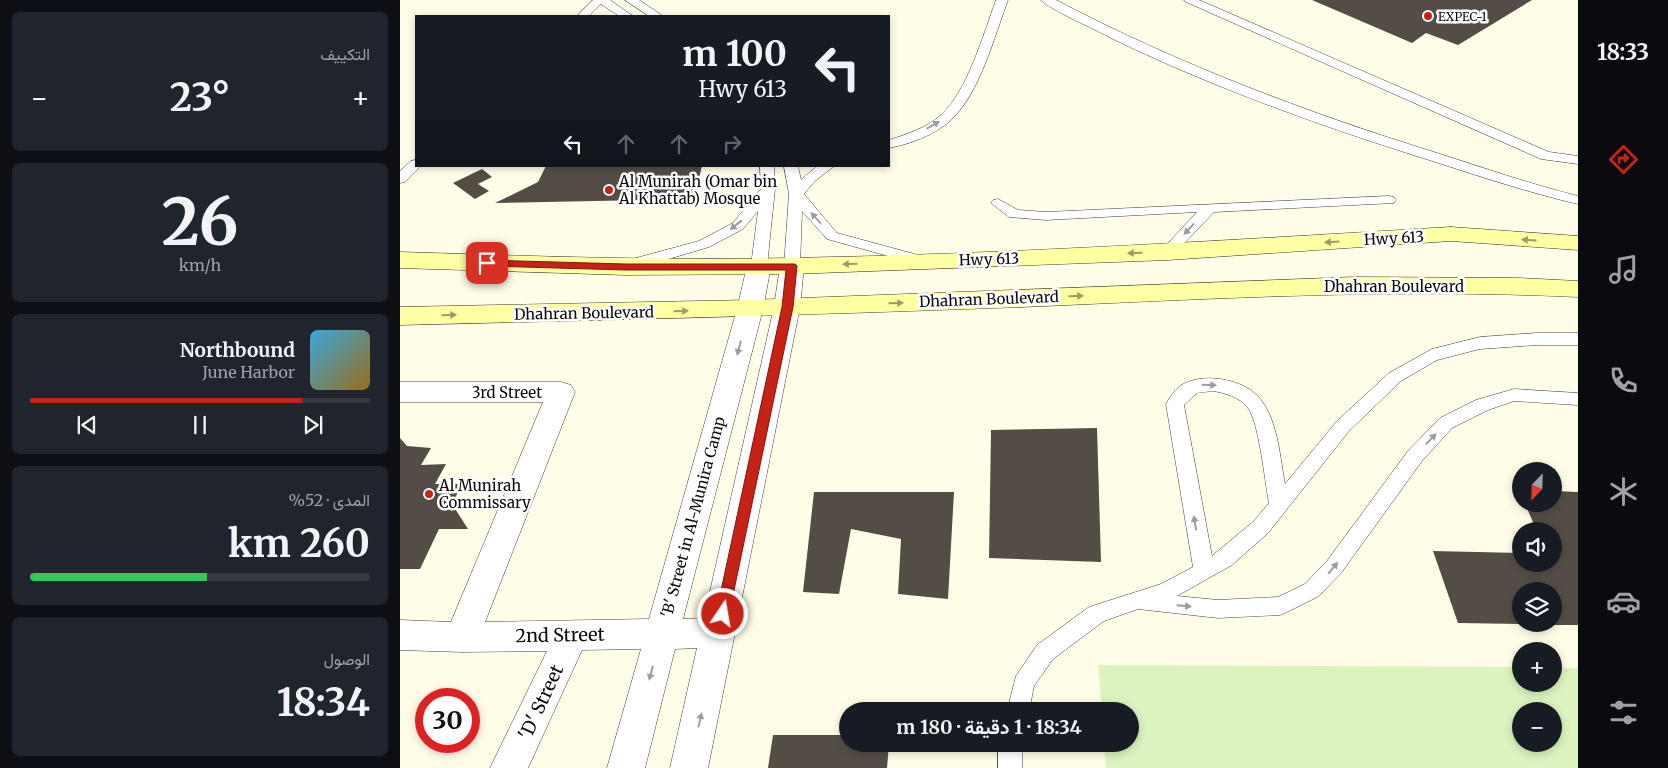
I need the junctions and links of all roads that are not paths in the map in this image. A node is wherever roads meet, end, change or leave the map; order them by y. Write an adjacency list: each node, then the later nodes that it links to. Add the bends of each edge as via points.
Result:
1 (599, 0): 7 (lane)
2 (604, 0): 8 (lane)
3 (631, 0): 9 (lane)
4 (1002, 0): 10 (lane, one-way to 4, via 916,135 947,117 961,102)
5 (1047, 0): 20 (lane, via 1100,30 1303,114)
6 (1190, 0): 11 (lane, via 1546,156)
7 (584, 15)
8 (625, 15)
9 (655, 15)
10 (890, 144)
11 (1578, 160)
12 (415, 165): 16 (lane)
13 (767, 167): 17 (lane)
14 (792, 167): 18 (lane)
15 (826, 167): 18 (lane)
16 (400, 179)
17 (768, 188): 27 (lane); 29 (lane, one-way to 29, via 738,226 704,244)
18 (796, 194): 26 (lane, one-way to 18, via 832,236); 28 (lane)
19 (1389, 200): 22 (lane)
20 (1578, 200)
21 (998, 203): 22 (lane, via 1014,214 1046,216)
22 (1210, 207): 24 (lane, one-way to 24)
23 (1578, 243): 24 (main road, Hwy 613, one-way to 24, via 1451,234)
24 (1168, 252): 26 (main road, Hwy 613, one-way to 26)
25 (403, 258): 29 (main road, Hwy 613)
26 (924, 261): 28 (main road, Hwy 613, one-way to 28)
27 (759, 266): 28 (main road, Hwy 613); 29 (main road, Hwy 613); 34 (street, 'B' Street in Al-Munira Camp)
28 (792, 266): 33 (street)
29 (626, 267)
30 (1519, 286): 31 (main road, Dhahran Boulevard); 32 (lane); 33 (main road, Dhahran Boulevard, one-way to 30, via 1355,285)
31 (1578, 290)
32 (1578, 294)
33 (787, 307): 34 (main road, Dhahran Boulevard); 42 (street)
34 (750, 309): 35 (main road, Dhahran Boulevard, one-way to 34); 43 (street, 'B' Street in Al-Munira Camp, one-way to 43)
35 (400, 316)
36 (1578, 339): 39 (lane, via 1537,338 1480,343 1432,356 1395,377 1343,426)
37 (400, 392): 46 (street, 3rd Street, via 561,392)
38 (1578, 398): 41 (lane, one-way to 38, via 1218,609 1280,606 1312,590 1334,567 1415,456 1446,423 1514,395)
39 (1279, 505): 40 (lane, via 1261,527 1225,558); 40 (lane, one-way to 39, via 1175,404 1182,392 1201,384 1221,386 1242,393 1255,404 1262,422)
40 (1204, 571): 41 (lane, via 1168,591)
41 (1135, 602): 47 (lane, via 1097,614 1045,652 1024,684)
42 (719, 633): 43 (street, 2nd Street); 51 (street, one-way to 42)
43 (661, 634): 45 (street, 2nd Street); 50 (street, 'B' Street in Al-Munira Camp, one-way to 50)
44 (400, 635): 46 (street, 2nd Street)
45 (572, 635): 46 (street, 2nd Street); 49 (street, 'D' Street)
46 (462, 636)
47 (1020, 702)
48 (1010, 752): 52 (lane)
49 (509, 768)
50 (626, 768)
51 (689, 768)
52 (1010, 768)

